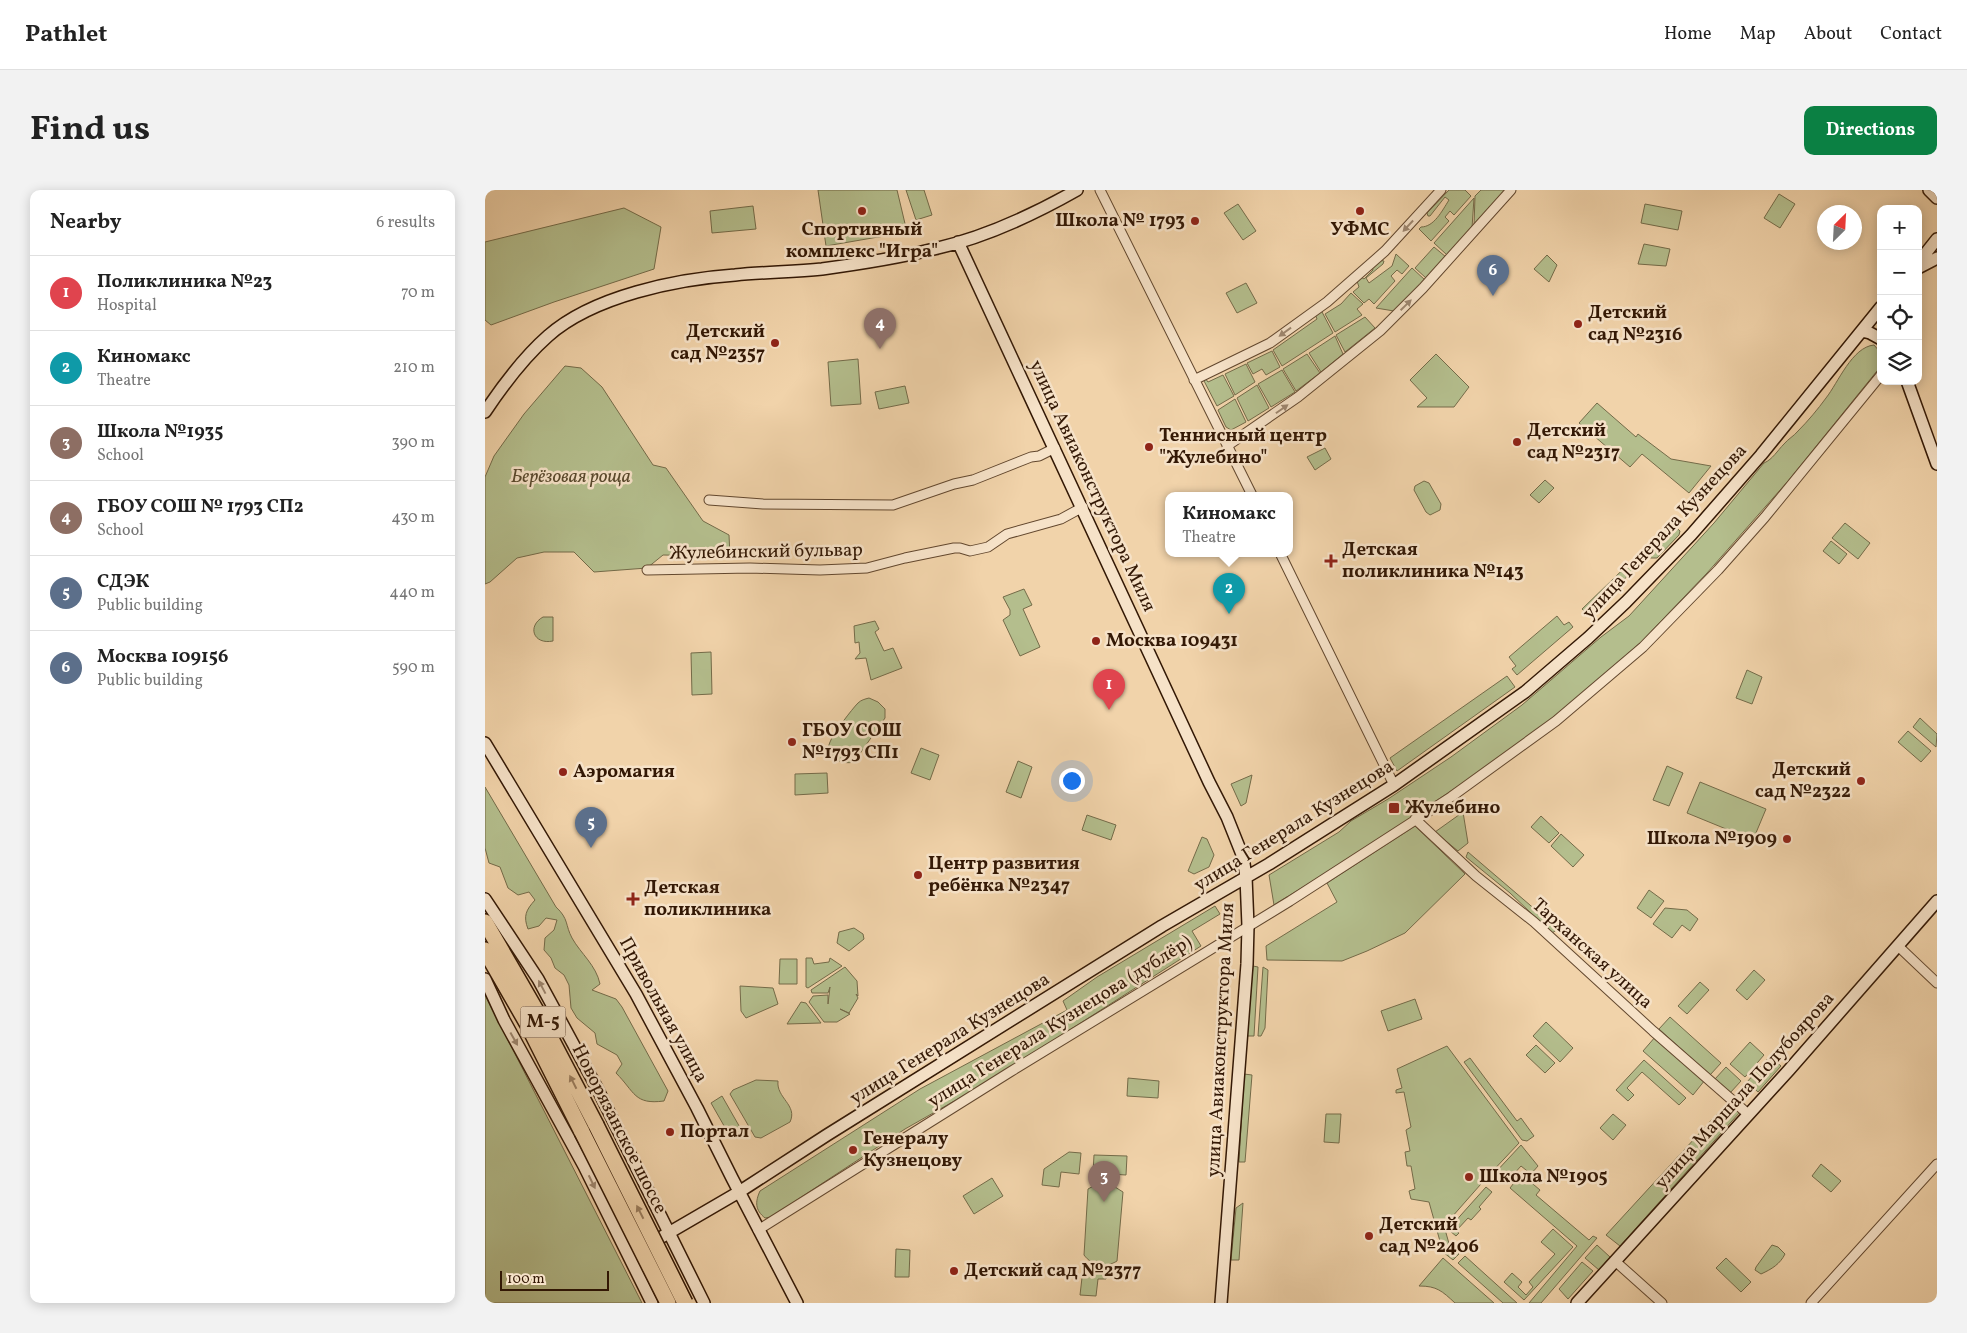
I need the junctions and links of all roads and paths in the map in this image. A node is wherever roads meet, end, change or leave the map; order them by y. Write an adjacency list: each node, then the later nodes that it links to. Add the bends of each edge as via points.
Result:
1 (1077, 190): 8 (main road, via 989,232)
2 (1100, 190): 17 (street)
3 (1441, 190): 17 (street, one-way to 17, via 1385,251 1327,302 1270,343)
4 (1511, 190): 21 (street, one-way to 4, via 1299,397 1380,331)
5 (1929, 190): 6 (main road)
6 (1937, 198)
7 (1937, 239): 9 (main road)
8 (958, 242): 20 (main road, via 821,269 681,281 608,302 549,335 510,376); 22 (main road, улица Авиаконструктора Миля)
9 (1922, 258)
10 (1937, 258): 11 (main road)
11 (1922, 266)
12 (1877, 312): 13 (main road, улица Генерала Кузнецова)
13 (1871, 319): 14 (main road); 15 (main road, улица Генерала Кузнецова)
14 (1877, 327)
15 (1862, 331): 16 (main road); 30 (main road, улица Генерала Кузнецова, via 1742,478 1626,602 1525,692)
16 (1877, 337)
17 (1194, 380): 21 (street)
18 (1877, 380): 31 (street, улица Генерала Кузнецова (дублёр), via 1765,517 1656,635 1556,721)
19 (1908, 385): 23 (main road)
20 (485, 412)
21 (1227, 446): 24 (street)
22 (1055, 448): 25 (street, via 973,480 893,505 763,504); 26 (main road, улица Авиаконструктора Миля)
23 (1937, 464)
24 (1250, 492)
25 (709, 500)
26 (1083, 507): 28 (street, Жулебинский бульвар, via 1061,519 1007,534 988,547 970,551 954,548 867,568); 32 (main road, улица Авиаконструктора Миля, via 1227,817 1243,857)
27 (1282, 557): 30 (street)
28 (647, 570)
29 (485, 743): 44 (main road, Привольная улица, via 636,994)
30 (1394, 785): 32 (main road, улица Генерала Кузнецова)
31 (1415, 819): 36 (street, улица Генерала Кузнецова (дублёр)); 41 (street, Тарханская улица)
32 (1246, 877): 36 (main road, улица Авиаконструктора Миля); 44 (main road, улица Генерала Кузнецова, via 1162,926)
33 (485, 898): 46 (main road, one-way to 33, via 542,987)
34 (1937, 901): 37 (main road, улица Маршала Полубоярова)
35 (485, 922): 42 (highway, Новорязанское шоссе / М-5, one-way to 35, via 538,1014)
36 (1248, 926): 45 (street, улица Генерала Кузнецова (дублёр)); 55 (main road, улица Авиаконструктора Миля)
37 (1898, 946): 40 (street); 41 (main road, улица Маршала Полубоярова)
38 (485, 950): 42 (highway, Новорязанское шоссе / М-5)
39 (485, 979): 47 (main road, one-way to 47)
40 (1937, 983)
41 (1748, 1114): 48 (main road, улица Маршала Полубоярова)
42 (589, 1128): 51 (highway, Новорязанское шоссе / М-5, bridge); 52 (highway, Новорязанское шоссе / М-5, one-way to 42, bridge)
43 (1937, 1164): 58 (street)
44 (739, 1192): 45 (main road, Привольная улица); 46 (main road, улица Генерала Кузнецова)
45 (758, 1230): 54 (main road, Привольная улица)
46 (669, 1232): 47 (main road, улица Генерала Кузнецова); 49 (main road)
47 (629, 1256): 50 (main road)
48 (1615, 1261): 56 (main road, улица Маршала Полубоярова); 57 (street)
49 (692, 1279): 50 (main road, via 676,1268 660,1270 651,1281); 53 (main road)
50 (652, 1302)
51 (668, 1303)
52 (685, 1303)
53 (704, 1303)
54 (797, 1303)
55 (1221, 1303)
56 (1577, 1303)
57 (1662, 1303)
58 (1811, 1303)

